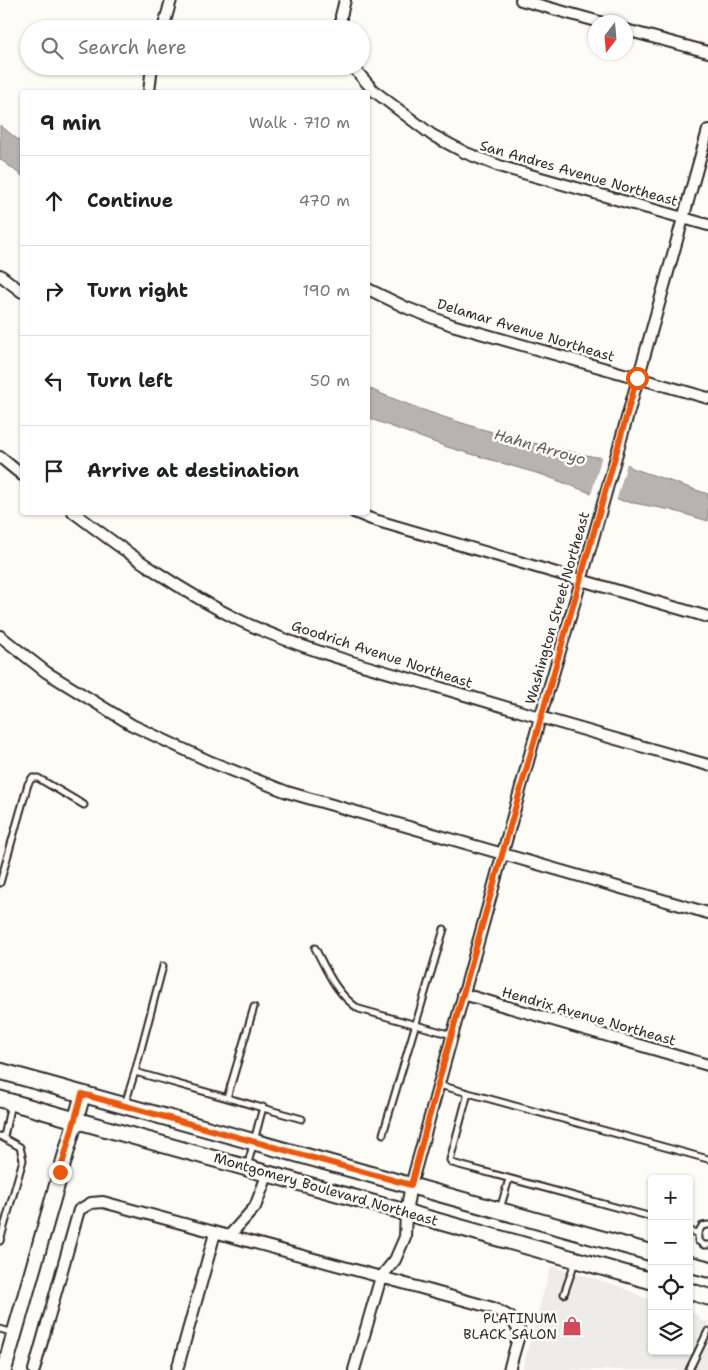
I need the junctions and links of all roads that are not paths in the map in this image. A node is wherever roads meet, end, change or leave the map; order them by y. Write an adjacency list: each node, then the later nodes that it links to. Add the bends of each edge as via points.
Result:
1 (171, 0): 5 (street)
2 (345, 0): 6 (street)
3 (521, 0): 4 (street)
4 (588, 19)
5 (165, 20)
6 (341, 20)
7 (633, 32): 8 (street)
8 (708, 52)
9 (151, 75): 11 (street)
10 (360, 75): 13 (street, San Andres Avenue Northeast, via 417,124 466,153)
11 (149, 90)
12 (708, 130): 13 (street, Washington Street Northeast)
13 (682, 218): 14 (street, San Andres Avenue Northeast); 18 (street, Washington Street Northeast)
14 (708, 225)
15 (0, 275): 16 (street)
16 (20, 290)
17 (370, 290): 18 (street, Delamar Avenue Northeast, via 452,325)
18 (637, 378): 19 (street, Delamar Avenue Northeast); 24 (street, Washington Street Northeast)
19 (708, 398)
20 (0, 457): 21 (street)
21 (20, 473)
22 (77, 515): 27 (street, Goodrich Avenue Northeast, via 145,566 195,597 243,621 317,651)
23 (361, 515): 24 (street)
24 (581, 581): 25 (street); 27 (street, Washington Street Northeast)
25 (708, 617)
26 (0, 636): 30 (street, via 46,672 132,726 211,762 287,792)
27 (540, 718): 28 (street, Goodrich Avenue Northeast); 30 (street, Washington Street Northeast)
28 (708, 765)
29 (84, 805): 31 (lane, via 38,778 32,778)
30 (502, 854): 32 (street); 36 (street, Washington Street Northeast)
31 (0, 883)
32 (708, 913)
33 (444, 929): 38 (lane)
34 (315, 948): 38 (lane, via 334,986 351,1004)
35 (163, 966): 42 (lane)
36 (463, 994): 39 (street, Washington Street Northeast); 40 (street, Hendrix Avenue Northeast)
37 (254, 1008): 46 (lane)
38 (416, 1025): 39 (lane); 52 (lane)
39 (452, 1036): 43 (street, Washington Street Northeast)
40 (708, 1065)
41 (0, 1071): 45 (main road, Montgomery Boulevard Northeast)
42 (134, 1072): 46 (lane); 48 (lane)
43 (438, 1084): 44 (lane); 59 (street, Washington Street Northeast)
44 (468, 1093): 55 (lane); 58 (lane, via 451,1162)
45 (82, 1094): 48 (main road, Montgomery Boulevard Northeast); 51 (main road)
46 (227, 1098): 49 (lane)
47 (6, 1100): 51 (main road, Montgomery Boulevard Northeast); 53 (lane)
48 (124, 1106): 54 (main road, Montgomery Boulevard Northeast)
49 (262, 1107): 50 (lane); 54 (lane)
50 (302, 1119)
51 (75, 1120): 56 (main road, Montgomery Boulevard Northeast); 81 (main road)
52 (383, 1134)
53 (2, 1136): 68 (lane, via 20,1147 23,1160)
54 (254, 1142): 56 (lane); 59 (main road, Montgomery Boulevard Northeast)
55 (708, 1159)
56 (247, 1167): 57 (main road, Montgomery Boulevard Northeast)
57 (268, 1173): 61 (main road, Montgomery Boulevard Northeast); 67 (street, via 255,1207)
58 (509, 1179): 60 (lane); 62 (lane)
59 (411, 1185): 60 (main road, Montgomery Boulevard Northeast); 61 (street, Washington Street Northeast)
60 (500, 1210): 70 (main road, Montgomery Boulevard Northeast)
61 (406, 1212): 71 (main road, Montgomery Boulevard Northeast); 74 (street, Washington Street Northeast, via 405,1237 395,1260)
62 (648, 1216)
63 (708, 1225): 66 (lane, via 702,1226)
64 (693, 1232): 66 (lane)
65 (215, 1233): 67 (street); 83 (street, via 102,1202 91,1203 80,1210); 84 (street)
66 (698, 1233): 69 (lane, via 698,1241)
67 (229, 1236): 74 (street)
68 (0, 1241)
69 (708, 1245)
70 (648, 1252)
71 (576, 1260): 75 (main road, Montgomery Boulevard Northeast); 77 (lane)
72 (693, 1265): 73 (main road)
73 (708, 1269)
74 (381, 1277): 85 (street); 86 (street, via 494,1308 510,1317 520,1332)
75 (648, 1280)
76 (693, 1292): 78 (main road)
77 (564, 1294)
78 (708, 1297)
79 (0, 1329): 81 (lane)
80 (708, 1331): 87 (lane)
81 (14, 1333): 82 (main road)
82 (4, 1370)
83 (34, 1370)
84 (177, 1370)
85 (354, 1370)
86 (509, 1370)
87 (689, 1370)

